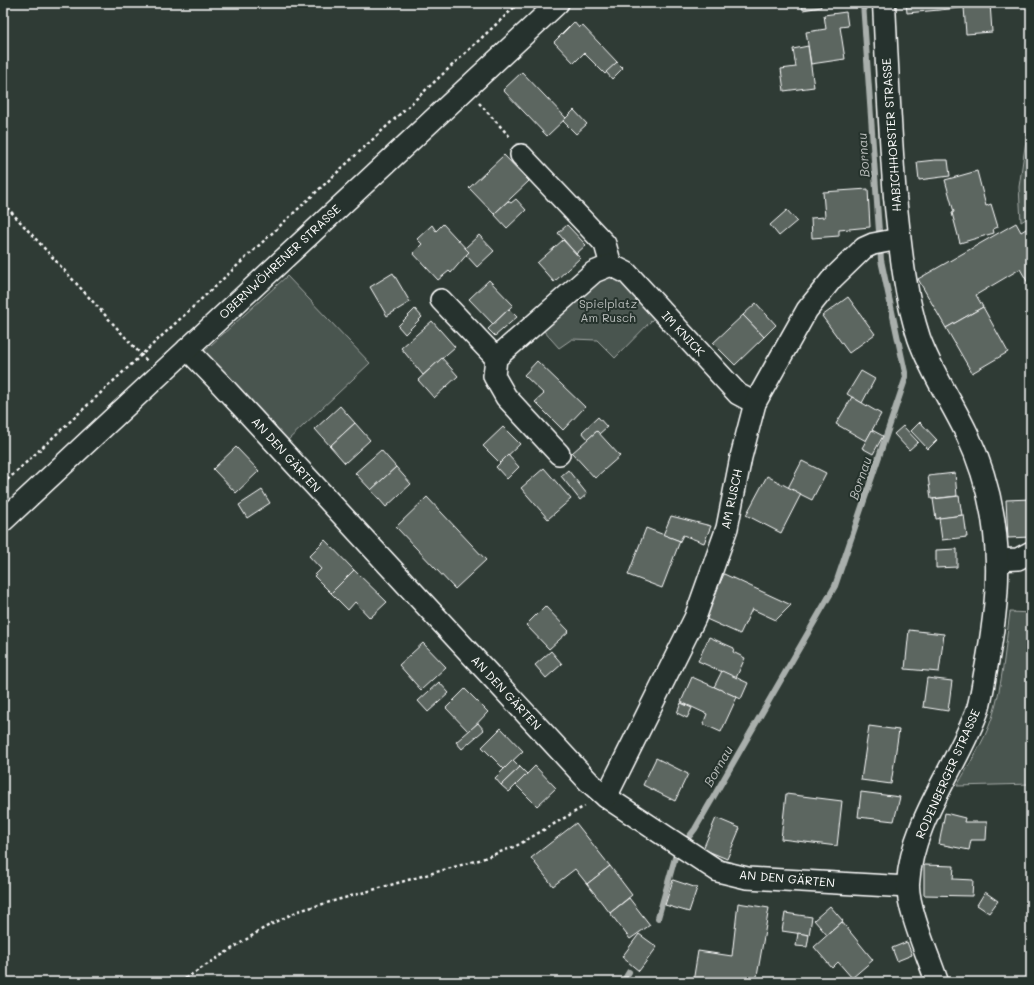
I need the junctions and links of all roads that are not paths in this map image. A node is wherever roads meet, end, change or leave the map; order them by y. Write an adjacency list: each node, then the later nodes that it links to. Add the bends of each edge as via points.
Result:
1 (558, 3): 8 (street, OBERNWÖHRENER STRASSE)
2 (884, 3): 4 (main road, HABICHHORSTER STRASSE, via 893,169)
3 (521, 155): 5 (street, via 605,244)
4 (886, 241): 6 (main road, HABICHHORSTER STRASSE); 10 (street, AM RUSCH, via 864,248 832,279 807,310)
5 (611, 265): 9 (street, via 594,272); 10 (street, IM KNICK, via 627,273 738,394)
6 (903, 267): 14 (main road, RODENBERGER STRASSE, via 919,338 980,464 990,500)
7 (441, 300): 9 (street)
8 (187, 349): 12 (street, OBERNWÖHRENER STRASSE); 15 (street, AN DEN GÄRTEN, via 589,782)
9 (496, 358): 11 (street, via 494,376 506,398)
10 (755, 403): 15 (street, AM RUSCH, via 727,528 695,618)
11 (559, 454)
12 (3, 521)
13 (1031, 552): 14 (street, via 1018,558)
14 (997, 560): 16 (main road, RODENBERGER STRASSE, via 996,604 978,708 922,827 911,857)
15 (606, 797): 16 (street, AN DEN GÄRTEN, via 718,871 747,878)
16 (908, 887): 17 (main road, RODENBERGER STRASSE, via 914,914)
17 (937, 982)

